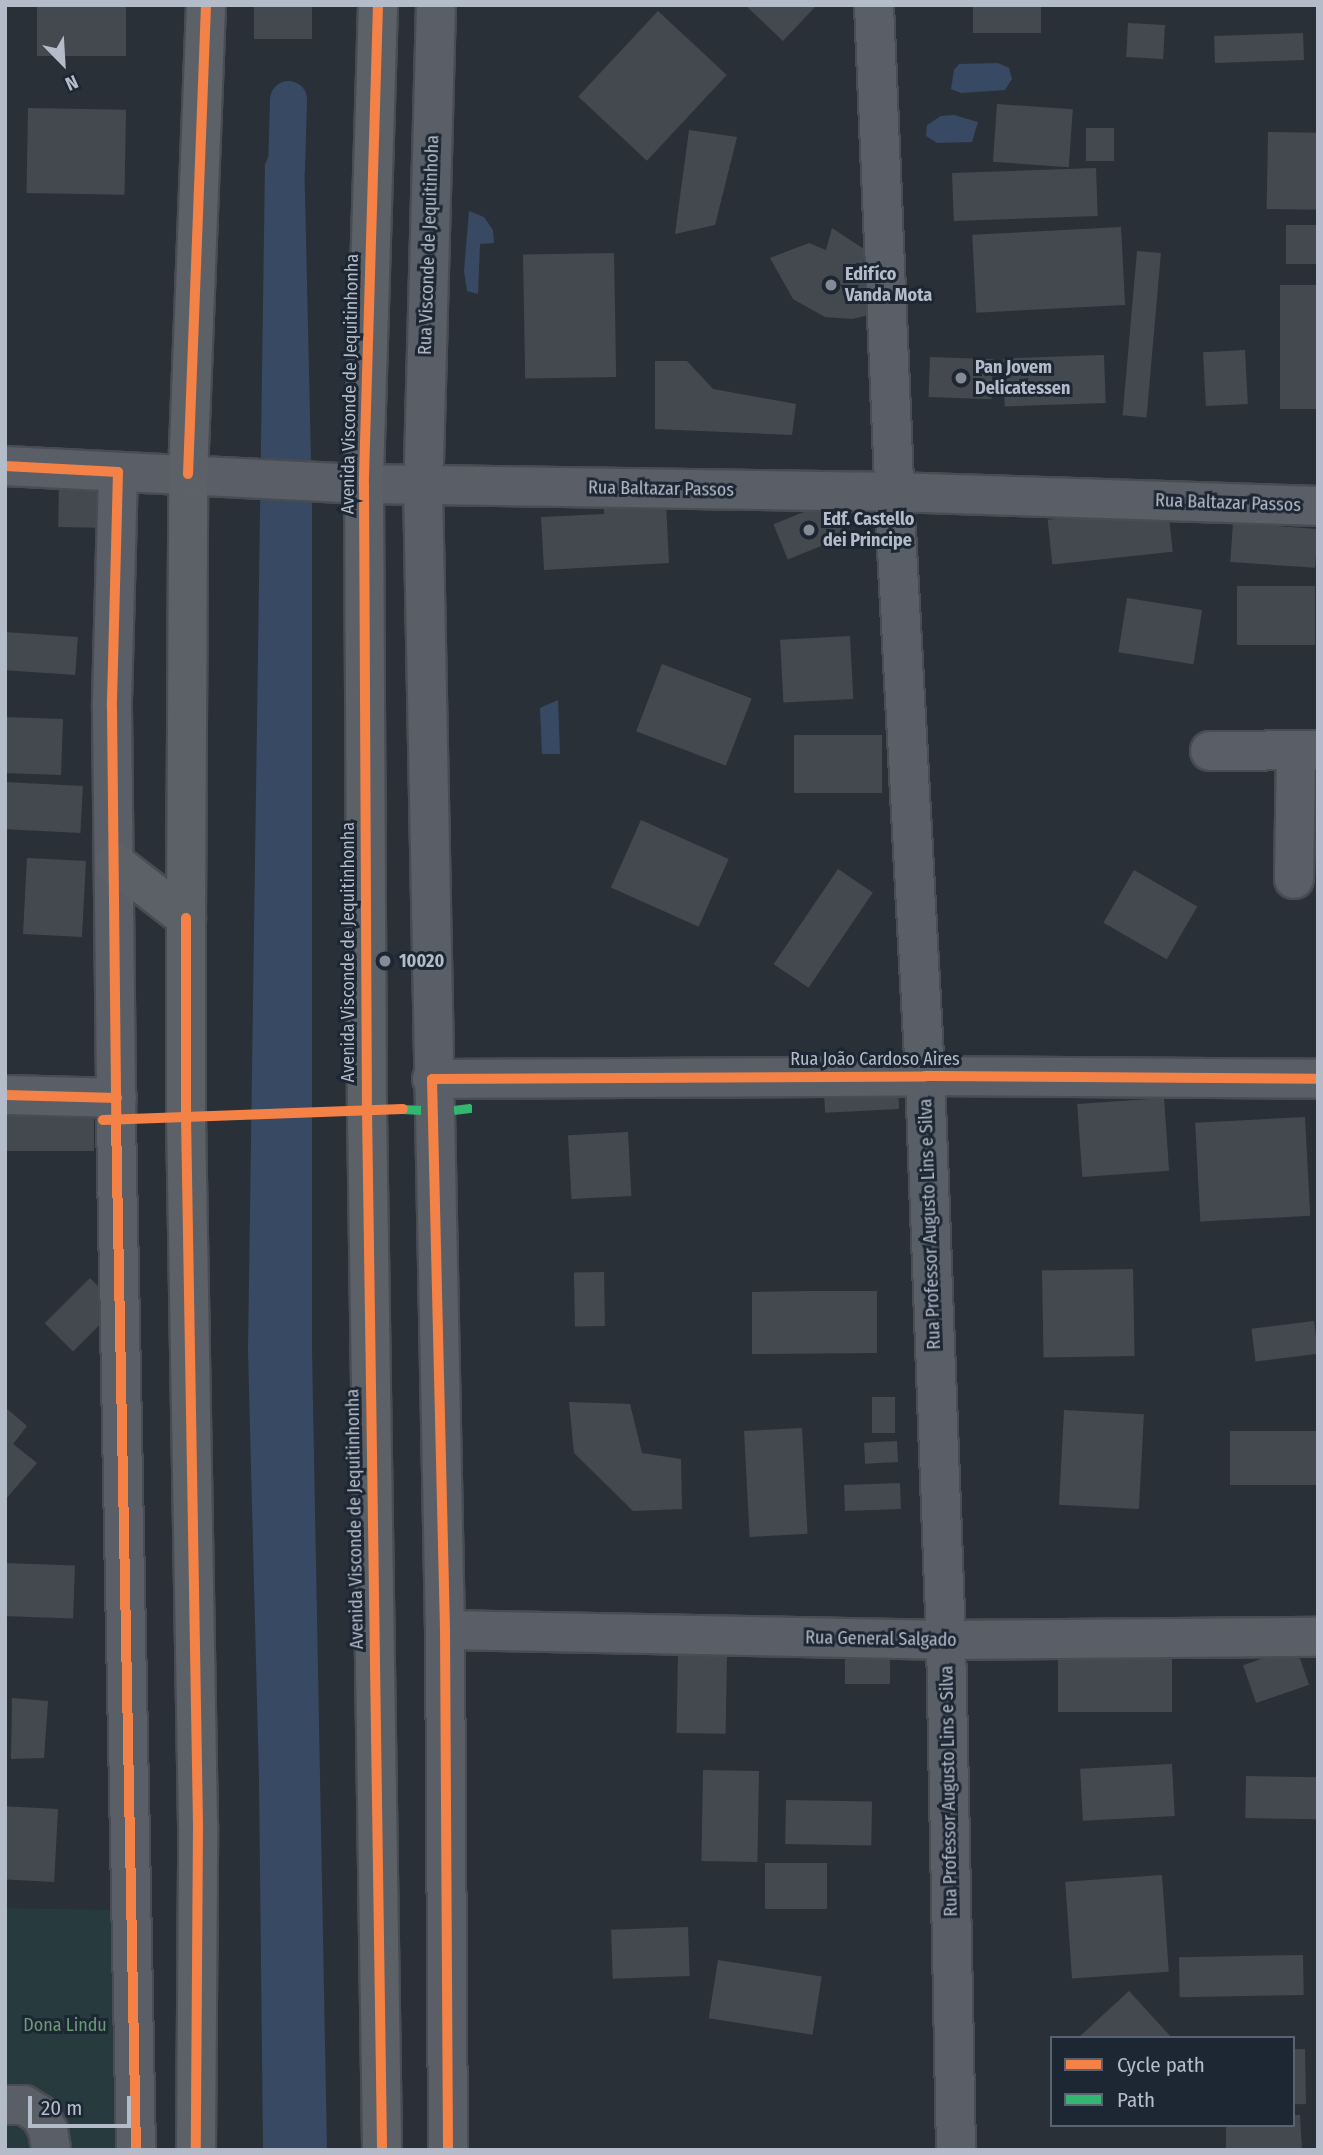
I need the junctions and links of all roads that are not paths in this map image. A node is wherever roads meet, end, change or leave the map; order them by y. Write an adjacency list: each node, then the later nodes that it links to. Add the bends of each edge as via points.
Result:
1 (206, 5): 7 (main road)
2 (378, 5): 8 (main road, Avenida Visconde de Jequitinhonha)
3 (436, 5): 9 (street, Rua Visconde de Jequitinhoha)
4 (874, 5): 10 (street, Rua Professor Augusto Lins e Silva)
5 (5, 466): 6 (street, Rua Baltazar Passos)
6 (118, 472): 7 (street, Rua Baltazar Passos); 14 (street, via 112,708)
7 (202, 474): 8 (street, Rua Baltazar Passos); 16 (main road)
8 (364, 484): 9 (street, Rua Baltazar Passos); 29 (main road, Avenida Visconde de Jequitinhonha, via 366,1110)
9 (423, 486): 10 (street, Rua Baltazar Passos); 18 (street)
10 (894, 492): 11 (street, Rua Baltazar Passos); 17 (street, Rua Professor Augusto Lins e Silva)
11 (1318, 506)
12 (1307, 750): 13 (street); 15 (street)
13 (1210, 751)
14 (114, 863): 16 (main road); 21 (street)
15 (1294, 879)
16 (186, 918): 28 (main road, via 198,1825)
17 (925, 1076): 18 (street, Rua João Cardoso Aires); 19 (street, Rua João Cardoso Aires); 24 (street, Rua Professor Augusto Lins e Silva)
18 (432, 1079): 22 (street)
19 (1318, 1079)
20 (5, 1095): 21 (street)
21 (117, 1098): 27 (street)
22 (444, 1630): 24 (street, Rua General Salgado); 30 (street)
23 (1318, 1637): 24 (street, Rua General Salgado)
24 (946, 1640): 31 (street, Rua Professor Augusto Lins e Silva)
25 (5, 2105): 26 (street, via 24,2105 40,2115)
26 (51, 2150)
27 (136, 2150)
28 (196, 2150)
29 (382, 2150)
30 (448, 2150)
31 (956, 2150)

